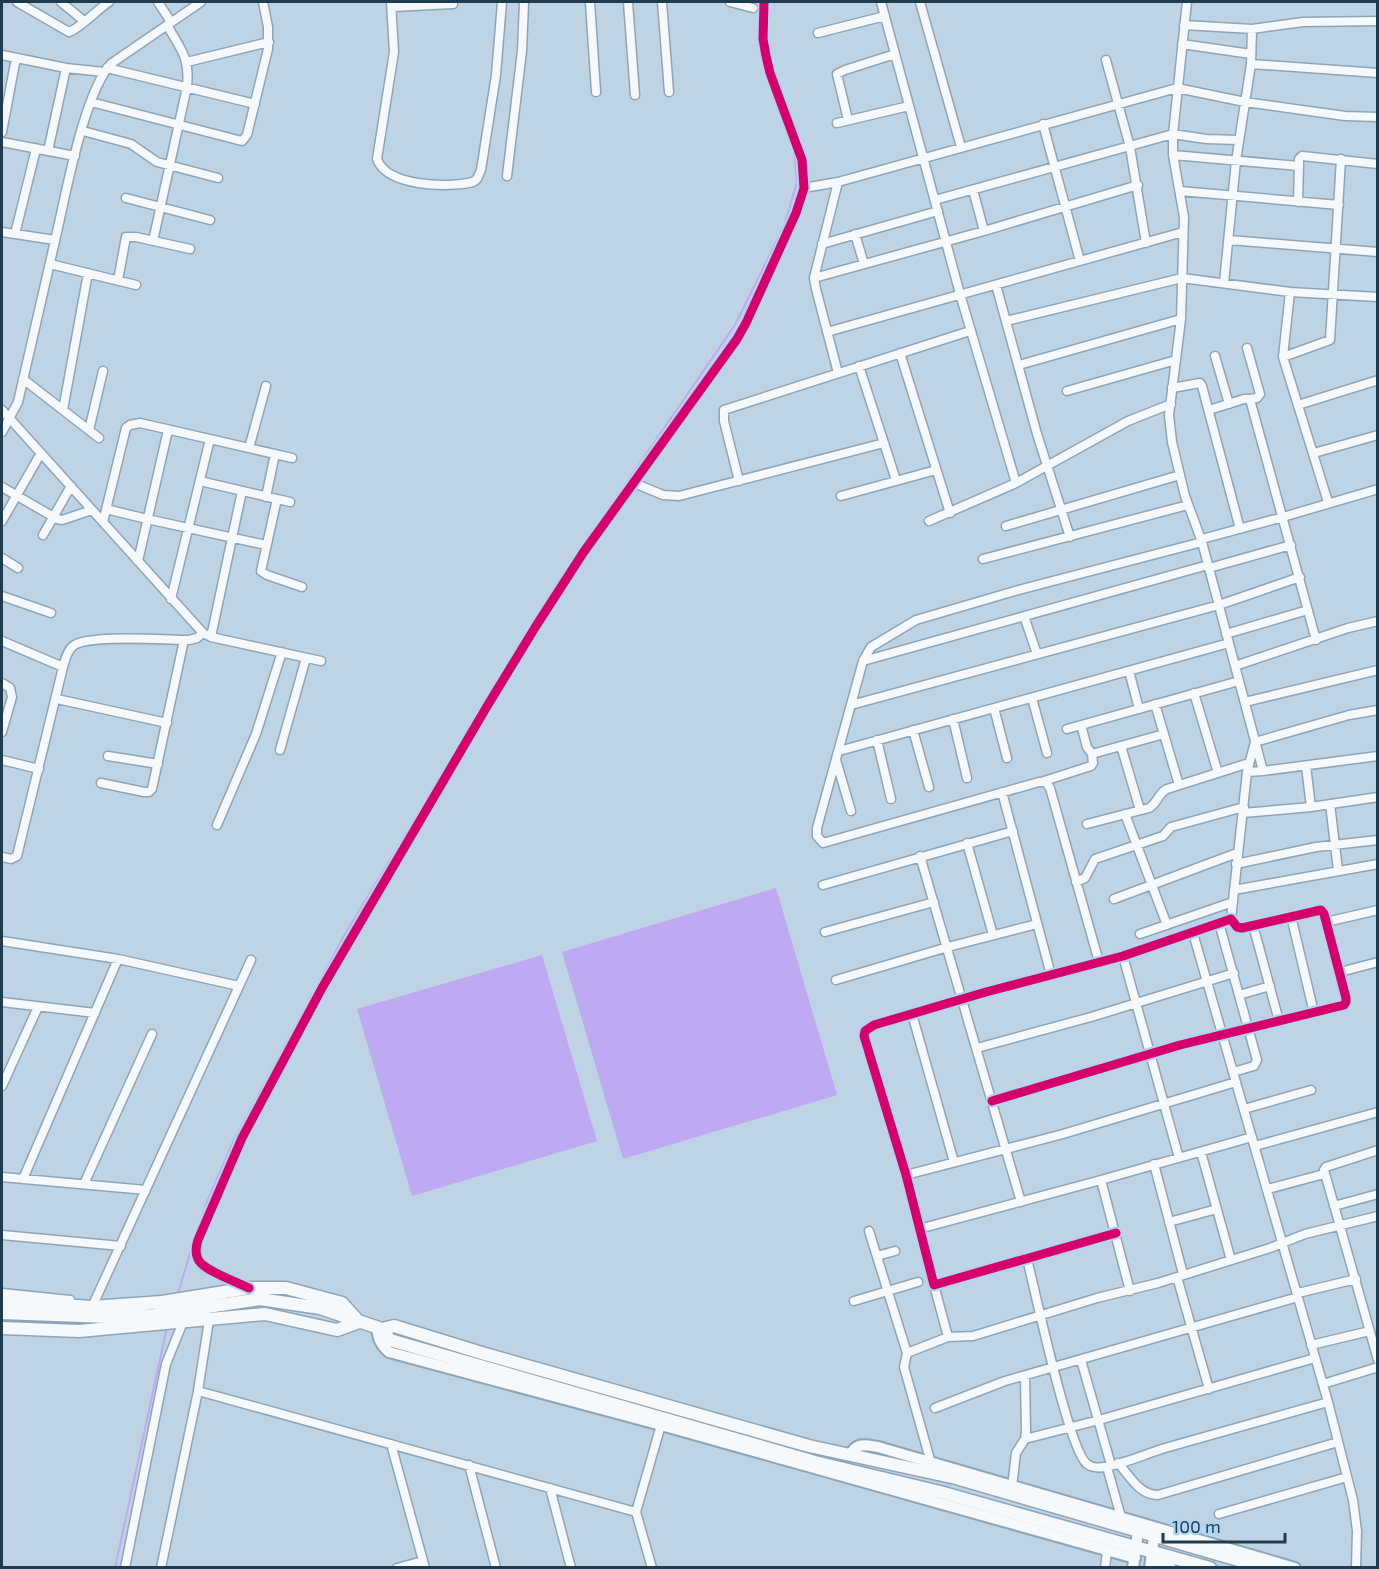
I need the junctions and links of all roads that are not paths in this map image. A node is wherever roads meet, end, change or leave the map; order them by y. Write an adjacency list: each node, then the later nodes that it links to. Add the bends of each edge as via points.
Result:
1 (17, 2): 19 (street)
2 (61, 2): 22 (street)
3 (109, 2): 22 (street)
4 (158, 2): 24 (street)
5 (201, 2): 24 (street)
6 (262, 2): 28 (street)
7 (502, 2): 17 (street, via 482,170 473,182 445,185 418,183 388,173 376,159 394,52)
8 (524, 2): 72 (street)
9 (590, 2): 41 (street)
10 (628, 2): 43 (street)
11 (662, 2): 42 (street)
12 (730, 2): 20 (street)
13 (764, 2): 76 (street, via 766,56 802,160)
14 (881, 2): 21 (street)
15 (920, 2): 59 (street)
16 (1187, 2): 25 (street)
17 (391, 4): 18 (street)
18 (453, 4)
19 (31, 5): 22 (street, via 69,32)
20 (753, 8)
21 (885, 16): 27 (street); 31 (street)
22 (84, 21)
23 (1377, 21): 26 (street, via 1303,22)
24 (169, 23): 35 (street); 37 (street)
25 (1184, 25): 26 (street); 29 (street)
26 (1252, 29): 33 (street)
27 (818, 33)
28 (269, 42): 35 (street); 46 (street)
29 (1182, 44): 33 (street); 40 (street)
30 (2, 54): 32 (street)
31 (895, 54): 48 (street); 50 (street, via 837,74)
32 (16, 58): 36 (street); 55 (street)
33 (1251, 59): 38 (street); 45 (street)
34 (1106, 60): 47 (street)
35 (187, 62): 39 (street)
36 (66, 68): 37 (street); 62 (street)
37 (105, 70): 39 (street); 44 (street)
38 (1377, 73)
39 (187, 87): 46 (street); 53 (street)
40 (1177, 88): 45 (street); 47 (street); 56 (street)
41 (596, 92)
42 (669, 92)
43 (635, 95)
44 (91, 102): 53 (street); 54 (street)
45 (1245, 102): 49 (street); 57 (street)
46 (255, 104): 53 (street, via 248,135 242,141)
47 (1118, 104): 52 (street); 60 (street)
48 (909, 106): 50 (street); 65 (street)
49 (1377, 117)
50 (848, 120): 51 (street)
51 (837, 123)
52 (1043, 124): 59 (street); 71 (street)
53 (177, 125): 69 (street)
54 (82, 131): 64 (street); 69 (street, via 131,144)
55 (2, 132)
56 (1173, 134): 57 (street); 60 (street); 63 (street)
57 (1239, 140): 67 (street)
58 (2, 142): 61 (street)
59 (961, 147): 65 (street)
60 (1130, 147): 71 (street); 75 (street)
61 (36, 149): 62 (street); 91 (street)
62 (48, 151): 64 (street)
63 (1173, 154): 67 (street); 78 (street)
64 (75, 156): 93 (street)
65 (924, 158): 74 (street); 81 (street)
66 (1341, 159): 68 (street); 70 (street, via 1302,156); 83 (street)
67 (1236, 161): 70 (street); 79 (street)
68 (1377, 165)
69 (169, 166): 73 (street); 84 (street)
70 (1299, 166): 82 (street)
71 (1055, 168): 77 (street); 85 (street)
72 (507, 176)
73 (218, 178)
74 (838, 182): 76 (street); 98 (street)
75 (1138, 185): 85 (street); 97 (street)
76 (804, 188): 160 (street, via 737,339)
77 (973, 189): 81 (street); 88 (street)
78 (1180, 190): 79 (street); 90 (street)
79 (1233, 196): 82 (street); 94 (street)
80 (126, 198): 84 (street)
81 (935, 200): 86 (street)
82 (1298, 202): 83 (street)
83 (1339, 205): 100 (street)
84 (161, 206): 87 (street); 95 (street)
85 (1066, 207): 88 (street); 102 (street)
86 (938, 211): 92 (street); 96 (street)
87 (210, 220)
88 (984, 231): 96 (street)
89 (2, 232): 91 (street)
90 (1183, 232): 97 (street); 107 (street)
91 (15, 234): 93 (street)
92 (855, 234): 98 (street); 104 (street)
93 (55, 240): 103 (street)
94 (1229, 240): 100 (street); 109 (street)
95 (153, 241): 99 (street); 108 (street, via 126,237)
96 (946, 241): 104 (street); 113 (street)
97 (1146, 243): 102 (street)
98 (822, 244): 106 (street)
99 (190, 249)
100 (1337, 250): 101 (street); 114 (street)
101 (1377, 252)
102 (1080, 261): 111 (street)
103 (50, 264): 105 (street); 129 (street)
104 (864, 264): 106 (street)
105 (88, 273): 108 (street); 139 (street)
106 (814, 278): 119 (street)
107 (1182, 278): 109 (street); 116 (street); 117 (street)
108 (118, 280): 110 (street)
109 (1224, 283): 112 (street)
110 (136, 285)
111 (996, 285): 113 (street); 117 (street)
112 (1290, 292): 114 (street); 123 (street)
113 (960, 294): 118 (street); 119 (street)
114 (1332, 294): 115 (street); 123 (street, via 1330,340)
115 (1377, 297)
116 (1181, 319): 124 (street); 125 (street)
117 (1006, 321): 125 (street)
118 (970, 331): 121 (street); 161 (street)
119 (827, 332): 128 (street)
120 (1247, 348): 134 (street, via 1260,394)
121 (900, 353): 126 (street); 155 (street)
122 (1215, 356): 136 (street)
123 (1283, 357): 137 (street)
124 (1176, 360): 132 (street); 133 (street)
125 (1019, 365): 154 (street)
126 (858, 366): 128 (street); 148 (street)
127 (103, 371): 142 (street)
128 (838, 373): 158 (street, via 724,410)
129 (23, 379): 139 (street); 141 (street, via 18,402)
130 (1377, 380): 137 (street)
131 (266, 386): 149 (street)
132 (1172, 388): 135 (street); 140 (street, via 1200,383)
133 (1067, 391)
134 (1249, 399): 136 (street); 178 (street)
135 (1171, 404): 154 (street, via 1128,421); 156 (street, via 1170,427)
136 (1229, 404): 140 (street)
137 (1298, 405): 151 (street)
138 (2, 410): 141 (street)
139 (63, 410): 142 (street)
140 (1209, 410): 185 (street)
141 (5, 418): 144 (street); 150 (street)
142 (88, 430): 146 (street)
143 (168, 430): 147 (street); 173 (street, via 140,423 126,428); 179 (street)
144 (2, 432)
145 (1377, 435): 151 (street)
146 (99, 438)
147 (210, 439): 149 (street); 159 (street)
148 (884, 443): 157 (street); 158 (street)
149 (249, 448): 152 (street)
150 (42, 453): 162 (street); 166 (street)
151 (1314, 453): 171 (street)
152 (275, 454): 153 (street); 168 (street)
153 (292, 458)
154 (1047, 468): 161 (street); 175 (street)
155 (936, 470): 157 (street); 176 (street)
156 (1180, 475): 172 (street); 175 (street)
157 (896, 480): 167 (street)
158 (739, 481): 160 (street, via 672,497)
159 (200, 482): 165 (street); 184 (street)
160 (634, 483): 377 (street, via 536,626 431,800 322,988 243,1138 196,1251 198,1262)
161 (1016, 483): 176 (street)
162 (71, 486): 174 (street); 177 (street)
163 (2, 487): 166 (street)
164 (1377, 489): 171 (street)
165 (242, 491): 168 (street); 188 (street)
166 (16, 496): 177 (street); 180 (street)
167 (841, 496)
168 (266, 497): 169 (street)
169 (277, 499): 170 (street); 190 (street)
170 (290, 502)
171 (1328, 502): 178 (street)
172 (1188, 505): 187 (street); 189 (street)
173 (106, 508): 179 (street); 182 (street)
174 (92, 510): 177 (street, via 62,520); 182 (street)
175 (1061, 510): 183 (street); 187 (street)
176 (950, 513): 181 (street)
177 (53, 517): 186 (street)
178 (1283, 517): 185 (street); 191 (street)
179 (147, 519): 184 (street); 194 (street)
180 (2, 521)
181 (929, 521)
182 (103, 522): 194 (street)
183 (1006, 526)
184 (188, 528): 188 (street); 200 (street)
185 (1240, 529): 189 (street)
186 (43, 535)
187 (1070, 537): 193 (street)
188 (232, 538): 190 (street); 207 (street)
189 (1202, 540): 195 (street); 216 (street, via 916,620 871,647)
190 (266, 544): 198 (street, via 262,573)
191 (1291, 545): 195 (street); 197 (street)
192 (2, 558): 196 (street)
193 (983, 559)
194 (138, 561): 200 (street)
195 (1209, 567): 201 (street); 204 (street)
196 (18, 568)
197 (1300, 577): 201 (street); 202 (street)
198 (302, 587)
199 (2, 596): 203 (street)
200 (171, 598): 207 (street)
201 (1219, 605): 206 (street); 213 (street)
202 (1308, 610): 206 (street); 209 (street)
203 (51, 614)
204 (1024, 616): 213 (street); 216 (street)
205 (1377, 621): 209 (street)
206 (1226, 634): 211 (street)
207 (207, 635): 208 (street); 212 (street)
208 (184, 640): 218 (street, via 80,642 71,647); 233 (street)
209 (1316, 640): 217 (street)
210 (2, 641): 218 (street)
211 (1229, 643): 217 (street); 220 (street)
212 (282, 652): 214 (street); 271 (street, via 256,734)
213 (1037, 654): 228 (street)
214 (306, 658): 215 (street); 242 (street)
215 (321, 661)
216 (863, 661): 228 (street)
217 (1235, 666): 221 (street)
218 (63, 667): 225 (street)
219 (1377, 670): 226 (street)
220 (1129, 671): 224 (street); 230 (street)
221 (1239, 681): 223 (street); 226 (street)
222 (2, 683): 235 (street, via 10,688 12,697)
223 (1194, 693): 227 (street); 255 (street)
224 (1032, 698): 229 (street); 243 (street)
225 (57, 699): 233 (street); 253 (street)
226 (1245, 702): 240 (street)
227 (1155, 704): 230 (street); 238 (street)
228 (851, 705): 245 (street)
229 (994, 708): 232 (street); 248 (street)
230 (1139, 709): 234 (street)
231 (1377, 710): 240 (street)
232 (953, 719): 237 (street); 256 (street)
233 (167, 723): 250 (street)
234 (1081, 725): 236 (street); 244 (street)
235 (2, 727)
236 (1067, 729)
237 (913, 730): 239 (street); 260 (street)
238 (1164, 734): 241 (street); 259 (street)
239 (877, 740): 245 (street); 263 (street)
240 (1255, 742): 252 (street); 254 (street)
241 (1121, 746): 244 (street); 266 (street)
242 (280, 750)
243 (1047, 753)
244 (1092, 754): 257 (street, via 1091,766)
245 (837, 755): 261 (street, via 817,828 823,843); 268 (street)
246 (108, 756): 250 (street)
247 (1377, 756): 251 (street)
248 (1007, 758)
249 (2, 760): 253 (street)
250 (158, 764): 258 (street, via 148,792)
251 (1306, 766): 254 (street); 265 (street)
252 (1248, 767): 254 (street); 255 (street); 267 (street)
253 (39, 769): 279 (street, via 16,856)
254 (1263, 771)
255 (1218, 773): 259 (street)
256 (968, 778)
257 (1039, 782): 261 (street); 283 (street, via 1046,782 1050,788)
258 (101, 783)
259 (1179, 785): 266 (street, via 1162,791 1154,805)
260 (929, 787)
261 (1002, 792): 272 (street)
262 (1377, 797): 264 (street)
263 (891, 799)
264 (1330, 804): 265 (street); 276 (street)
265 (1311, 807): 267 (street)
266 (1140, 810): 269 (street)
267 (1244, 810): 275 (street, via 1171,827 1162,836); 277 (street)
268 (850, 811)
269 (1125, 814): 270 (street); 275 (street)
270 (1087, 824)
271 (217, 825)
272 (1013, 831): 274 (street); 294 (street)
273 (1377, 840): 276 (street)
274 (967, 843): 278 (street); 301 (street)
275 (1137, 844): 283 (street, via 1095,859 1085,878); 284 (street)
276 (1335, 844): 280 (street); 282 (street)
277 (1237, 853): 280 (street); 284 (street)
278 (920, 856): 285 (street); 288 (street)
279 (2, 857)
280 (1236, 864): 286 (street)
281 (1377, 864): 282 (street)
282 (1338, 870): 286 (street)
283 (1076, 882): 307 (street)
284 (1152, 884): 287 (street); 296 (street)
285 (823, 885)
286 (1234, 890): 289 (street)
287 (1114, 899)
288 (934, 902): 298 (street); 303 (street)
289 (1233, 902): 292 (street); 296 (street)
290 (1377, 910): 293 (street)
291 (1291, 916): 293 (street, via 1321,910); 297 (street); 322 (street)
292 (1231, 919): 295 (street); 297 (street, via 1237,927)
293 (1326, 922): 309 (street)
294 (1037, 924): 301 (street); 311 (street)
295 (1219, 924): 299 (street); 310 (street)
296 (1167, 925): 300 (street)
297 (1253, 925): 315 (street)
298 (825, 932)
299 (1193, 933): 304 (street); 313 (street)
300 (1140, 934)
301 (993, 935): 303 (street)
302 (2, 941): 305 (street)
303 (948, 948): 312 (street); 317 (street)
304 (1123, 956): 307 (street); 319 (street)
305 (118, 959): 314 (street); 321 (street)
306 (251, 960): 314 (street)
307 (1099, 962): 311 (street)
308 (1377, 962): 309 (street)
309 (1340, 972): 322 (street, via 1346,1002)
310 (1234, 974): 313 (street); 316 (street)
311 (1050, 975): 317 (street)
312 (836, 980)
313 (1207, 982): 319 (street); 327 (street)
314 (239, 986): 355 (street)
315 (1270, 986): 316 (street); 324 (street)
316 (1239, 995): 325 (street)
317 (963, 998): 323 (street); 328 (street)
318 (2, 1002): 320 (street)
319 (1136, 1004): 328 (street); 329 (street)
320 (38, 1007): 321 (street); 331 (street)
321 (94, 1013): 351 (street)
322 (1314, 1013): 324 (street)
323 (912, 1014): 346 (street); 349 (street, via 867,1028 864,1036)
324 (1280, 1022): 325 (street)
325 (1249, 1029): 327 (street); 332 (street, via 1256,1064)
326 (152, 1034): 353 (street)
327 (1221, 1034): 329 (street); 332 (street)
328 (977, 1048): 336 (street)
329 (1151, 1053): 336 (street); 337 (street)
330 (2, 1060): 331 (street)
331 (13, 1061): 334 (street)
332 (1233, 1072): 333 (street)
333 (1236, 1082): 337 (street); 338 (street)
334 (2, 1086)
335 (1311, 1090): 338 (street)
336 (992, 1101): 342 (street)
337 (1165, 1104): 342 (street); 345 (street)
338 (1244, 1109): 340 (street)
339 (1377, 1112): 341 (street)
340 (1252, 1137): 341 (street); 344 (street)
341 (1255, 1146): 354 (street)
342 (1006, 1149): 346 (street); 357 (street)
343 (1377, 1150): 348 (street, via 1326,1167)
344 (1201, 1152): 345 (street); 359 (street)
345 (1179, 1158): 347 (street)
346 (954, 1162): 349 (street)
347 (1154, 1164): 352 (street); 361 (street)
348 (1324, 1174): 354 (street); 358 (street)
349 (906, 1175): 363 (street)
350 (2, 1177): 351 (street)
351 (23, 1179): 353 (street)
352 (1101, 1180): 357 (street); 365 (street)
353 (84, 1184): 355 (street)
354 (1268, 1189): 367 (street)
355 (146, 1190): 368 (street)
356 (1377, 1194): 358 (street)
357 (1021, 1202): 363 (street)
358 (1334, 1206): 362 (street)
359 (1217, 1209): 361 (street); 372 (street)
360 (1377, 1216): 362 (street)
361 (1169, 1222): 373 (street)
362 (1340, 1226): 367 (street); 374 (street)
363 (920, 1229): 376 (street)
364 (869, 1231): 370 (street)
365 (1116, 1233): 371 (street); 379 (street)
366 (2, 1235): 368 (street)
367 (1284, 1243): 372 (street); 381 (street)
368 (121, 1246): 384 (street)
369 (896, 1251): 370 (street)
370 (877, 1256): 378 (street)
371 (1027, 1259): 376 (street); 386 (street)
372 (1231, 1260): 373 (street)
373 (1180, 1275): 379 (street); 392 (street)
374 (1356, 1279): 381 (street); 393 (street)
375 (918, 1282): 378 (street)
376 (934, 1285): 394 (street)
377 (249, 1288): 384 (main road, via 162,1302); 389 (main road, via 286,1288 322,1296 342,1303)
378 (887, 1291): 383 (street); 396 (street)
379 (1130, 1291): 386 (street)
380 (2, 1293): 384 (street)
381 (1298, 1295): 392 (street); 395 (street)
382 (2, 1301): 384 (main road)
383 (854, 1301)
384 (94, 1305)
385 (2, 1313): 389 (main road, via 154,1315 260,1299 324,1309)
386 (1041, 1316): 394 (street, via 973,1336); 401 (street)
387 (209, 1320): 388 (main road); 389 (main road, via 266,1314 337,1330); 405 (street)
388 (181, 1322): 390 (main road, via 79,1331); 432 (street, via 166,1364)
389 (359, 1322): 391 (main road)
390 (2, 1328)
391 (380, 1328): 409 (street, via 378,1337 389,1352); 414 (main road, via 394,1326); 419 (main road, via 390,1340)
392 (1191, 1329): 398 (street); 404 (street)
393 (1370, 1331): 395 (street); 399 (street)
394 (948, 1337): 396 (street)
395 (1311, 1345): 397 (street)
396 (907, 1353): 416 (street, via 904,1367)
397 (1315, 1358): 403 (street); 404 (street)
398 (1081, 1360): 401 (street); 408 (street)
399 (1377, 1360)
400 (1377, 1367): 403 (street)
401 (1053, 1368): 402 (street); 410 (street)
402 (1025, 1376): 407 (street); 411 (street)
403 (1323, 1384): 406 (street)
404 (1209, 1389): 408 (street)
405 (198, 1391): 413 (street); 433 (street)
406 (1328, 1402): 412 (street); 417 (street)
407 (935, 1408)
408 (1099, 1420): 410 (street); 417 (street)
409 (661, 1425): 423 (street); 428 (street)
410 (1071, 1428): 411 (street); 417 (street, via 1083,1460 1095,1468)
411 (1025, 1439): 421 (street, via 1016,1453)
412 (1338, 1442): 417 (street, via 1158,1495 1142,1491); 420 (street)
413 (391, 1444): 418 (street); 431 (street)
414 (850, 1455): 415 (main road); 416 (street, via 862,1444)
415 (874, 1460): 419 (main road); 426 (main road, via 956,1478)
416 (931, 1463): 421 (street)
417 (1112, 1465): 425 (street)
418 (469, 1466): 422 (street); 435 (street)
419 (871, 1475): 429 (main road, via 940,1492)
420 (1347, 1477): 424 (street); 443 (street, via 1357,1531)
421 (1012, 1487): 425 (street)
422 (550, 1488): 423 (street); 436 (street)
423 (636, 1512): 437 (street)
424 (1219, 1514)
425 (1121, 1517): 442 (street)
426 (1138, 1531): 427 (main road); 429 (street)
427 (1154, 1536): 430 (street); 441 (main road)
428 (1107, 1551): 429 (street); 438 (street)
429 (1135, 1558): 430 (main road)
430 (1151, 1560): 439 (street); 440 (main road)
431 (424, 1564): 434 (street)
432 (125, 1568)
433 (161, 1568)
434 (397, 1568)
435 (496, 1568)
436 (570, 1568)
437 (652, 1568)
438 (1105, 1568)
439 (1171, 1568)
440 (1210, 1568)
441 (1266, 1568)
442 (1295, 1568)
443 (1356, 1568)

